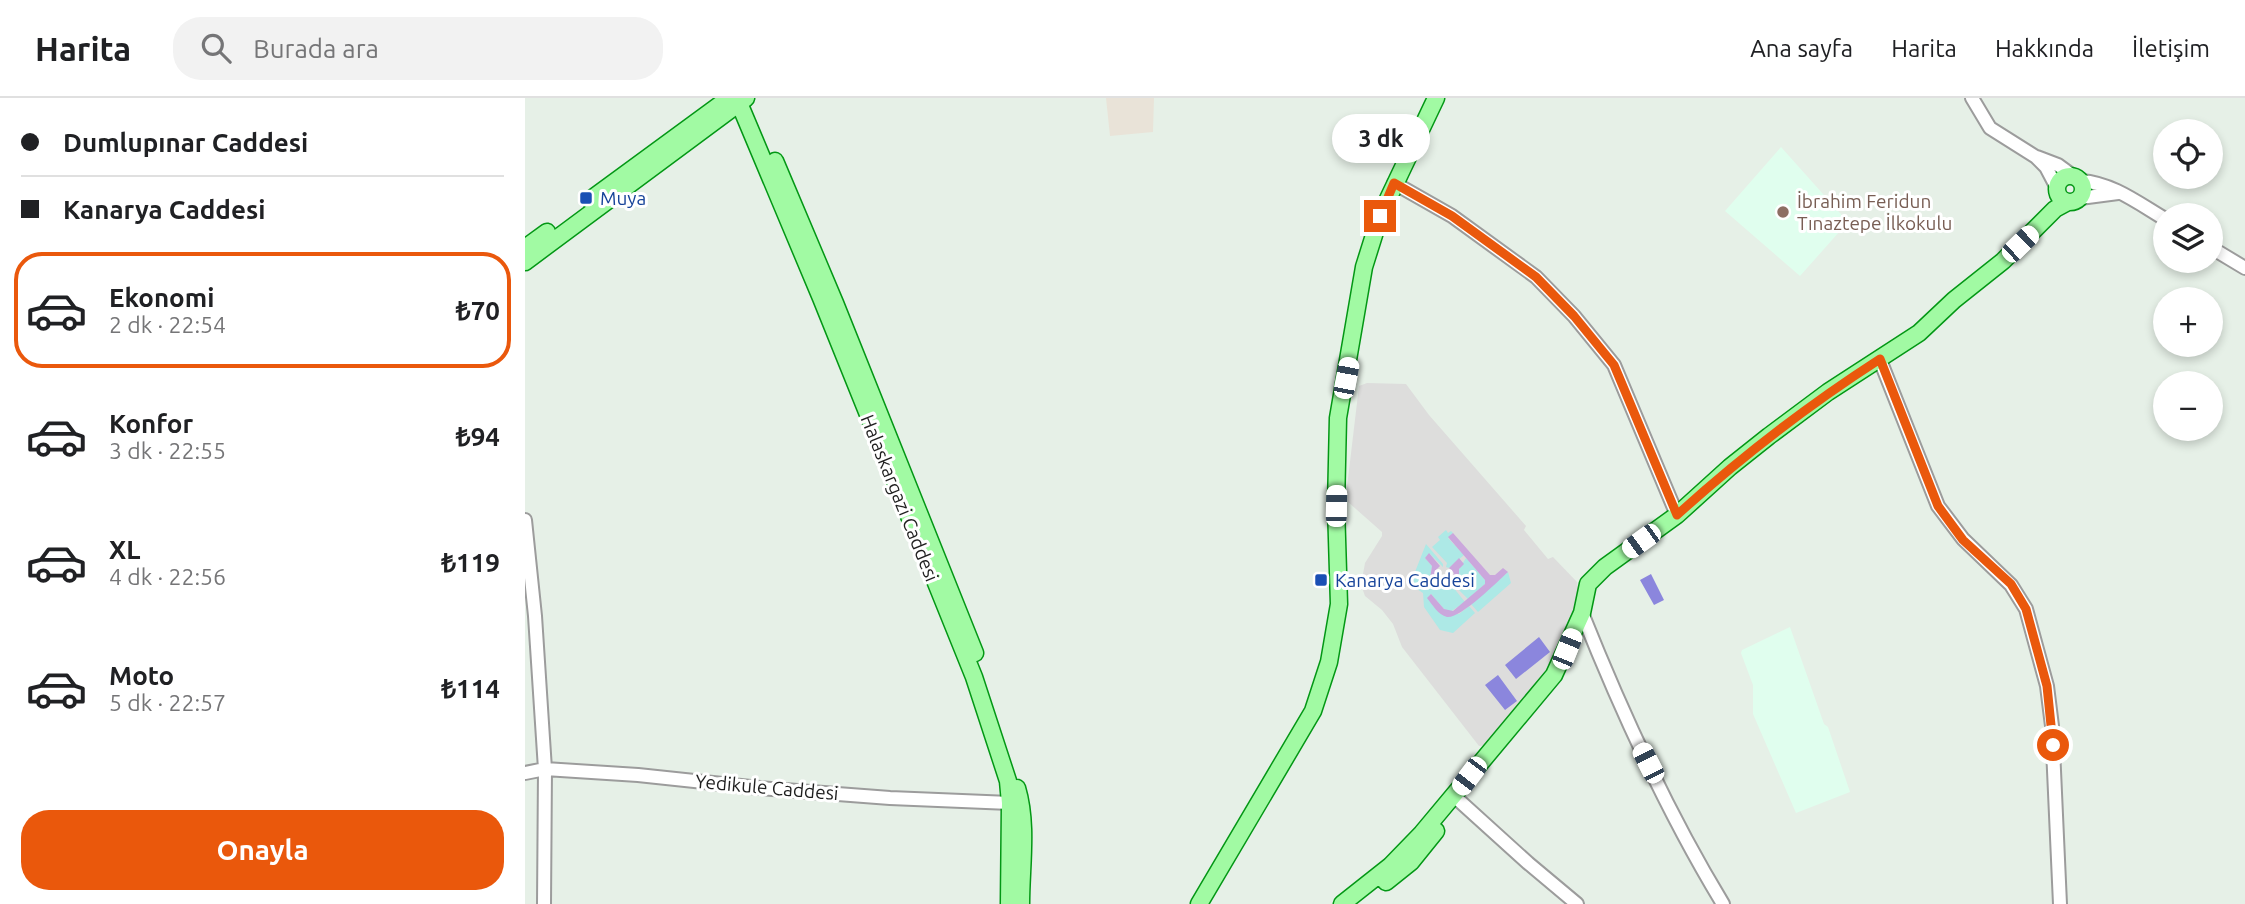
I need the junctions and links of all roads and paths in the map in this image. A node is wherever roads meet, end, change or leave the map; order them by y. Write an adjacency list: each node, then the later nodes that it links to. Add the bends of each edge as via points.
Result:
1 (1436, 98): 5 (main road)
2 (1972, 98): 4 (street, via 1990,128)
3 (739, 99): 8 (main road); 13 (main road)
4 (2036, 157): 6 (street); 6 (street, via 2058,165)
5 (1394, 183): 15 (street, via 1452,216 1536,277 1574,316 1614,365); 25 (main road, via 1364,267 1338,418 1339,604 1329,662 1313,711)
6 (2067, 193): 7 (street, via 2124,194); 14 (main road, via 2003,261 1919,333)
7 (2153, 212)
8 (563, 227): 9 (main road); 11 (main road)
9 (525, 248)
10 (2223, 255): 12 (street)
11 (525, 262)
12 (2245, 268)
13 (837, 324): 21 (main road, Halaskargazi Caddesi, via 974,677 1008,781); 24 (main road, via 973,647 1020,800)
14 (1880, 359): 15 (main road, via 1769,436); 30 (street, via 1938,506 1963,540 2011,584 2026,609 2047,686 2052,726)
15 (1677, 515): 17 (main road, via 1588,584)
16 (525, 520): 18 (street)
17 (1582, 613): 20 (main road, via 1554,675); 29 (street, via 1640,748)
18 (545, 769): 19 (street, Yedikule Caddesi); 21 (street, Yedikule Caddesi, via 890,798); 22 (street)
19 (525, 772)
20 (1454, 796): 26 (main road, via 1390,866); 27 (main road, via 1451,811 1411,862); 28 (street)
21 (1010, 803): 23 (main road, Halaskargazi Caddesi)
22 (544, 904)
23 (1009, 904)
24 (1021, 904)
25 (1199, 904)
26 (1342, 904)
27 (1359, 904)
28 (1577, 904)
29 (1723, 904)
30 (2060, 904)

